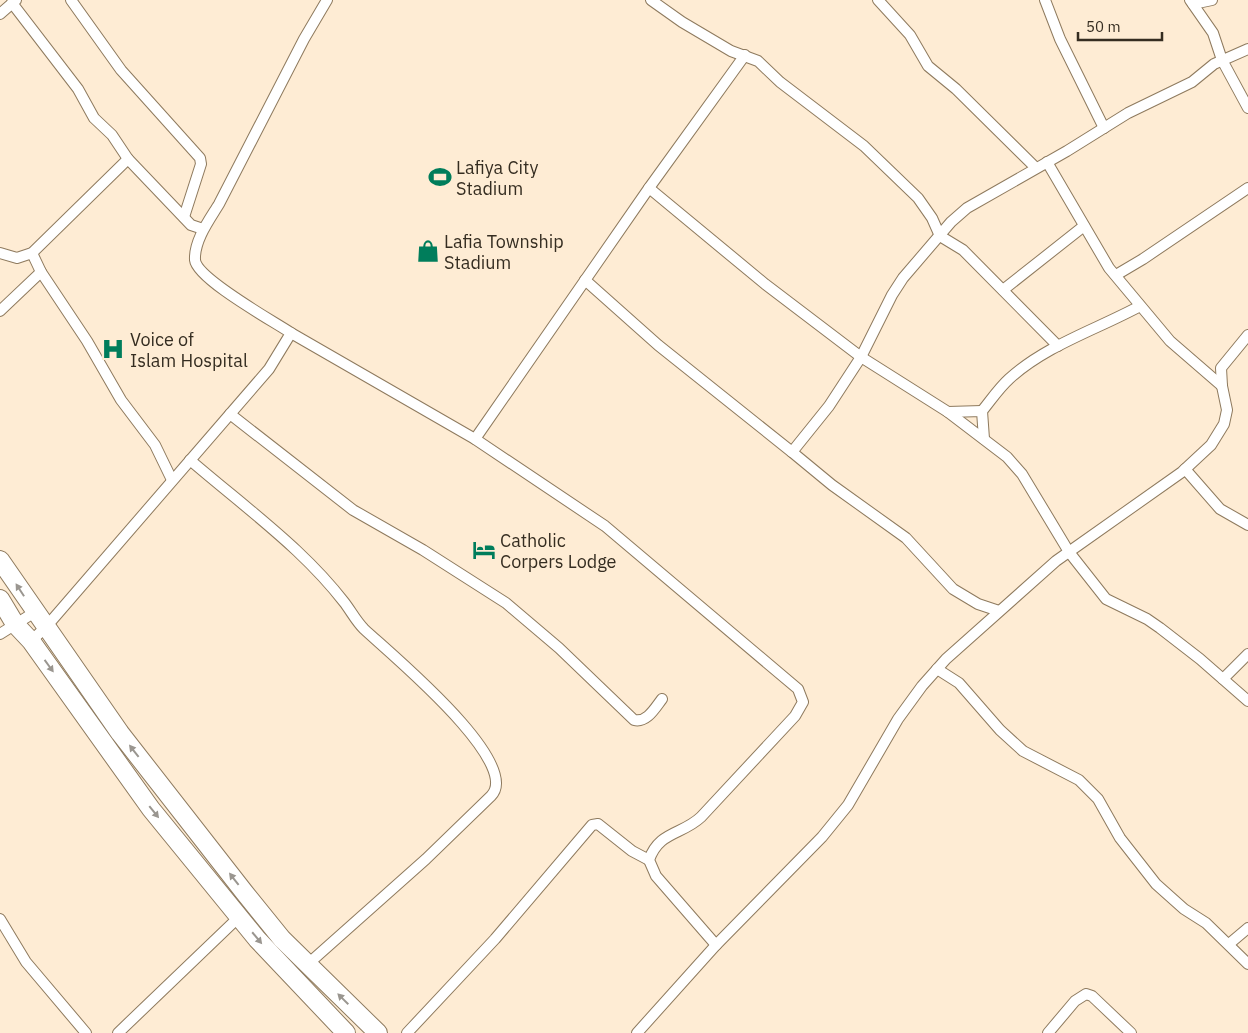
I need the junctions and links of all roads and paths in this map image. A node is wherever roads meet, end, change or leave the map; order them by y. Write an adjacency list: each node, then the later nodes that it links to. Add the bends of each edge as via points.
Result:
1 (71, 0): 21 (street, via 121,70 200,158 201,164)
2 (326, 0): 23 (street)
3 (651, 0): 9 (street)
4 (878, 0): 18 (street, via 910,35 928,66 956,89)
5 (1046, 0): 15 (street, via 1060,39)
6 (1212, 0): 8 (street)
7 (14, 2): 10 (street); 16 (street, via 78,89 94,118 112,135)
8 (1192, 2): 13 (street, via 1214,33)
9 (662, 4): 12 (street, via 682,22 731,51)
10 (0, 14)
11 (1248, 49): 13 (street)
12 (745, 55): 19 (street); 24 (street, via 758,61 780,82 857,140 901,180 932,218)
13 (1222, 60): 14 (street); 15 (street, via 1192,82)
14 (1248, 108)
15 (1104, 128): 17 (street)
16 (128, 159): 21 (street); 26 (street)
17 (1047, 162): 18 (street); 22 (street)
18 (1036, 168): 24 (street, via 967,208)
19 (649, 188): 29 (street); 36 (street, via 765,284)
20 (1248, 188): 28 (street)
21 (184, 217): 23 (street, via 191,225)
22 (1084, 226): 28 (street); 30 (street)
23 (204, 230): 33 (street, via 195,254 195,263 201,272)
24 (940, 236): 30 (street, via 963,250); 36 (street, via 895,290)
25 (0, 253): 26 (street, via 17,258)
26 (32, 254): 27 (street)
27 (41, 272): 32 (street); 46 (street, via 88,341 121,400 155,445)
28 (1116, 275): 31 (street)
29 (585, 280): 41 (street); 43 (street, via 658,345)
30 (1003, 290): 35 (street)
31 (1140, 306): 35 (street); 37 (street, via 1170,341)
32 (0, 311)
33 (291, 333): 40 (street, via 269,369); 41 (street)
34 (1248, 335): 37 (street, via 1222,364)
35 (1058, 346): 38 (street, via 1011,377)
36 (861, 357): 39 (street); 43 (street, via 830,406)
37 (1222, 386): 45 (street, via 1227,410 1224,424 1211,445)
38 (982, 411): 39 (street); 42 (street)
39 (948, 412): 42 (street)
40 (230, 414): 44 (street); 60 (street, via 353,510 506,603 559,648 634,720 648,717)
41 (475, 439): 62 (street, via 605,526 784,676 803,697 795,716 736,782 695,823 658,843)
42 (984, 439): 48 (street, via 1022,474)
43 (792, 452): 51 (street, via 906,538 953,589 978,604)
44 (190, 460): 46 (street); 68 (street, via 297,551 364,629 440,698 489,760 498,781 492,796)
45 (1185, 469): 47 (street, via 1220,509); 48 (street)
46 (172, 480): 54 (street)
47 (1248, 525)
48 (1069, 552): 51 (street); 59 (street, via 1106,599 1147,619)
49 (0, 560): 52 (highway, one-way to 49)
50 (0, 599): 53 (highway)
51 (999, 611): 58 (street)
52 (35, 612): 53 (street); 54 (highway)
53 (15, 624): 55 (street); 56 (highway)
54 (46, 627): 56 (street); 68 (highway, one-way to 54, via 282,939 182,814)
55 (0, 634)
56 (31, 641): 63 (highway, one-way to 63, via 151,809)
57 (1248, 654): 59 (street)
58 (937, 669): 66 (street, via 959,684 1023,752 1079,780 1098,799 1120,838 1156,884); 67 (street, via 898,719 848,805 822,837)
59 (1223, 679): 61 (street)
60 (662, 699)
61 (1248, 701)
62 (648, 860): 67 (street, via 656,876); 74 (street, via 598,824 592,824 495,939)
63 (240, 916): 71 (street); 72 (highway, one-way to 72, via 257,939)
64 (0, 919): 70 (street, via 26,962)
65 (1248, 928): 66 (street)
66 (1229, 944): 69 (street)
67 (716, 945): 75 (street)
68 (308, 964): 73 (highway, one-way to 68)
69 (1248, 964)
70 (87, 1033)
71 (118, 1033)
72 (346, 1033)
73 (378, 1033)
74 (407, 1033)
75 (637, 1033)
76 (1048, 1033): 77 (street, via 1075,1001 1086,994)
77 (1131, 1033)

